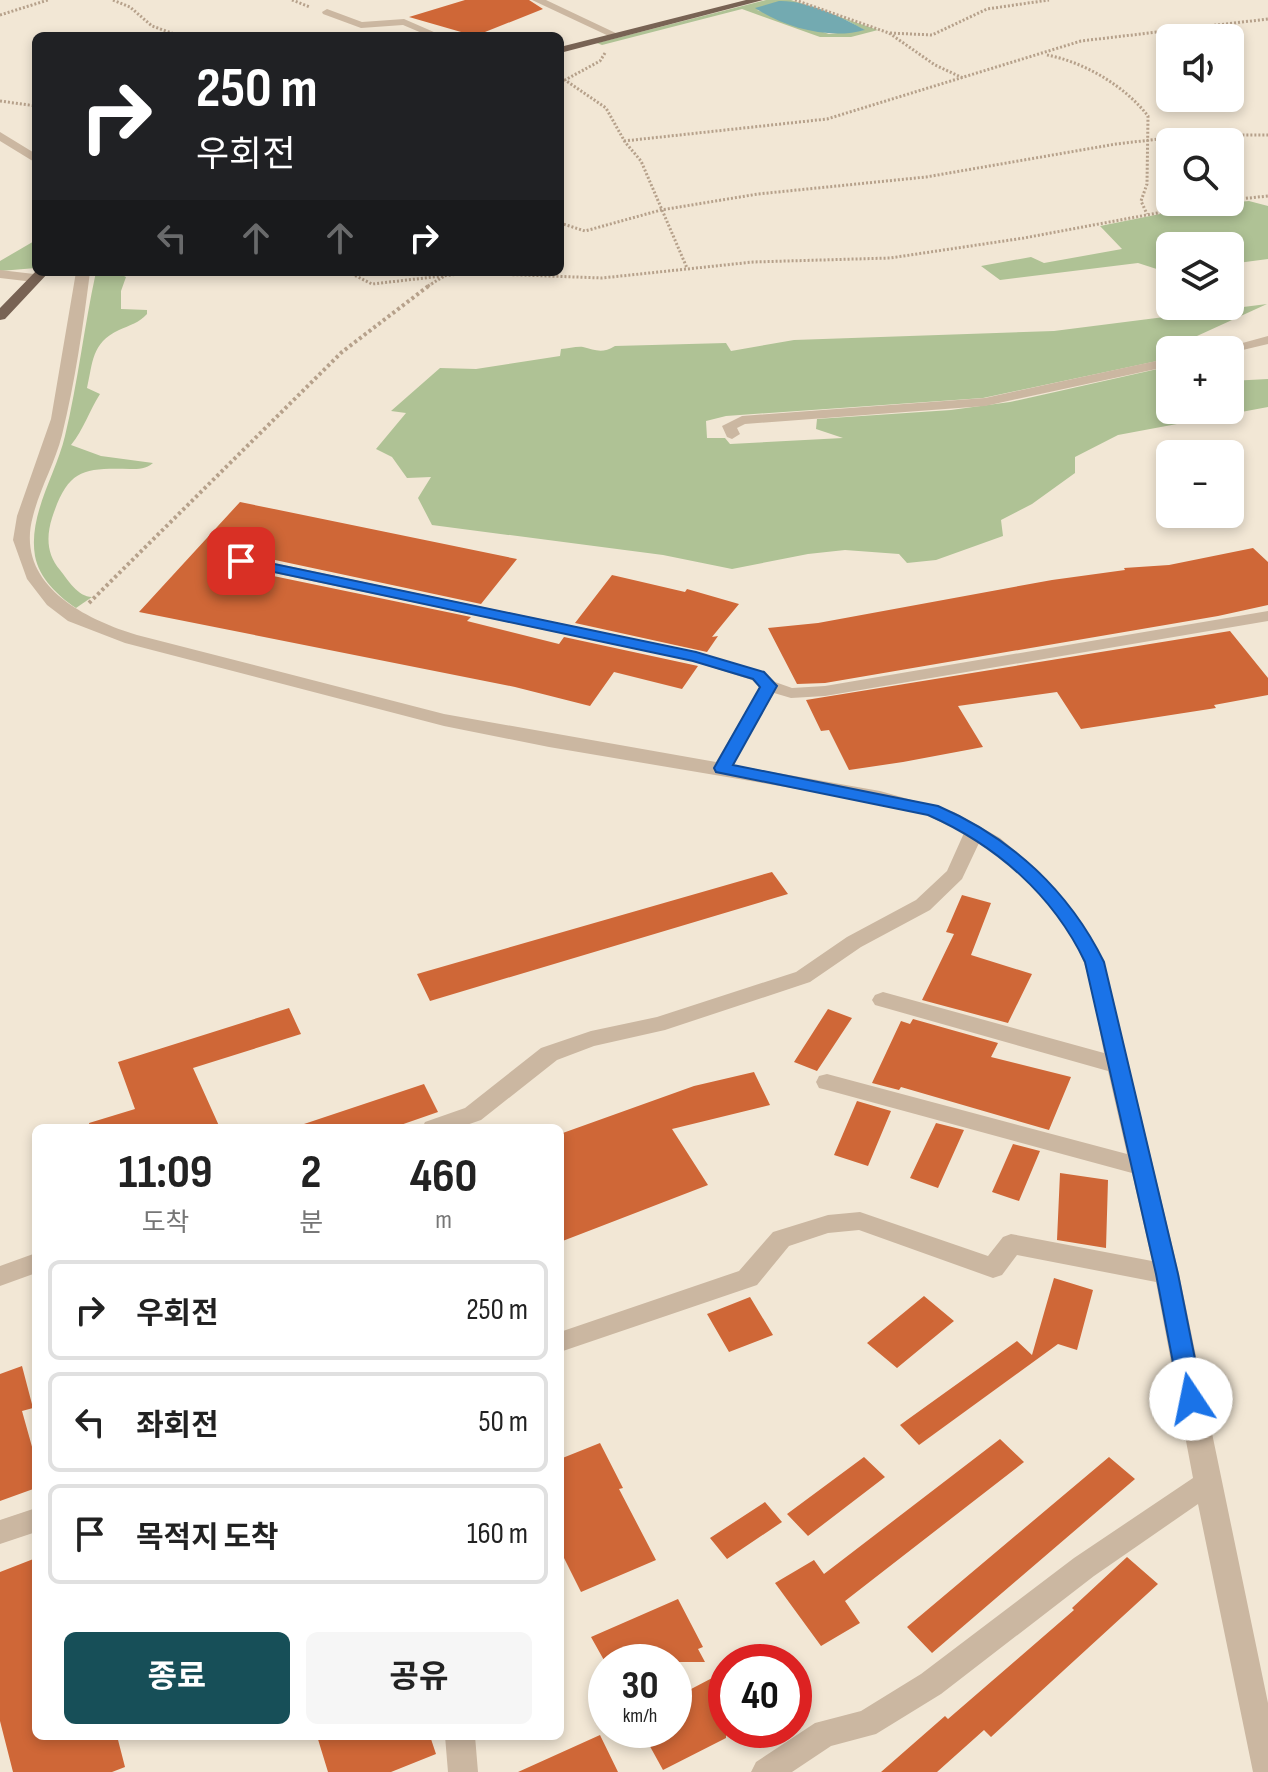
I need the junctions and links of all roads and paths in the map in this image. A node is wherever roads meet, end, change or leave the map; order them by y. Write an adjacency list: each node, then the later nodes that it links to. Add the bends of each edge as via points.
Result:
1 (48, 0): 8 (path)
2 (113, 0): 10 (path)
3 (537, 0): 13 (street)
4 (758, 0): 13 (main road)
5 (795, 0): 12 (path)
6 (1049, 0): 12 (path, via 1000,5 932,35)
7 (327, 12): 11 (street, via 361,25 404,22)
8 (0, 15)
9 (1268, 19): 16 (path, via 1095,38)
10 (169, 32)
11 (428, 32)
12 (889, 33): 17 (path)
13 (617, 36): 14 (main road)
14 (593, 42): 15 (main road); 23 (path, via 605,57 565,80 606,108)
15 (564, 49)
16 (1042, 54): 17 (path); 22 (path, via 1078,64 1139,106 1149,118)
17 (964, 78): 23 (path, via 827,119)
18 (0, 101): 19 (path)
19 (32, 105)
20 (1268, 135): 22 (path)
21 (0, 136): 24 (street)
22 (1147, 140): 27 (path, via 926,177); 29 (path, via 1148,185 1141,201)
23 (624, 141): 27 (path, via 645,168)
24 (32, 156)
25 (1268, 196): 26 (path)
26 (1244, 199)
27 (661, 210): 30 (path, via 585,231); 31 (path)
28 (1156, 212): 29 (path)
29 (1147, 214): 31 (path, via 930,253)
30 (564, 224)
31 (687, 268): 39 (path, via 602,278)
32 (0, 274): 33 (street)
33 (32, 275)
34 (37, 276): 40 (main road)
35 (82, 276): 47 (street, via 53,443 21,530 26,561 36,579)
36 (354, 276): 37 (path, via 372,284)
37 (428, 276)
38 (444, 276): 47 (path, via 342,352)
39 (541, 276)
40 (0, 316)
41 (1268, 340): 42 (street)
42 (1244, 345)
43 (1156, 365): 44 (street, via 985,402 742,420 729,426)
44 (732, 434)
45 (241, 561): 48 (street, via 696,657 758,676)
46 (1268, 616): 48 (street, via 825,691 791,693)
47 (74, 617): 49 (street, via 131,639 493,731)
48 (769, 686): 49 (street)
49 (722, 768): 50 (street, via 908,803 951,818)
50 (974, 833): 52 (street, via 1016,860 1078,928 1094,962); 54 (street, via 955,874 923,905 803,977 549,1054 473,1114)
51 (883, 1000): 52 (street)
52 (1117, 1065): 55 (street)
53 (827, 1082): 55 (street)
54 (444, 1124)
55 (1140, 1166): 57 (street)
56 (32, 1264): 58 (street)
57 (1167, 1274): 59 (street, via 1011,1244 993,1268 860,1221 828,1224 781,1239 748,1278); 60 (street)
58 (0, 1276)
59 (564, 1341)
60 (1207, 1483): 64 (street, via 1084,1567 931,1684 866,1724 825,1733); 66 (street)
61 (32, 1521): 62 (street)
62 (0, 1532)
63 (460, 1740): 65 (street)
64 (772, 1771)
65 (463, 1772)
66 (1268, 1772)

